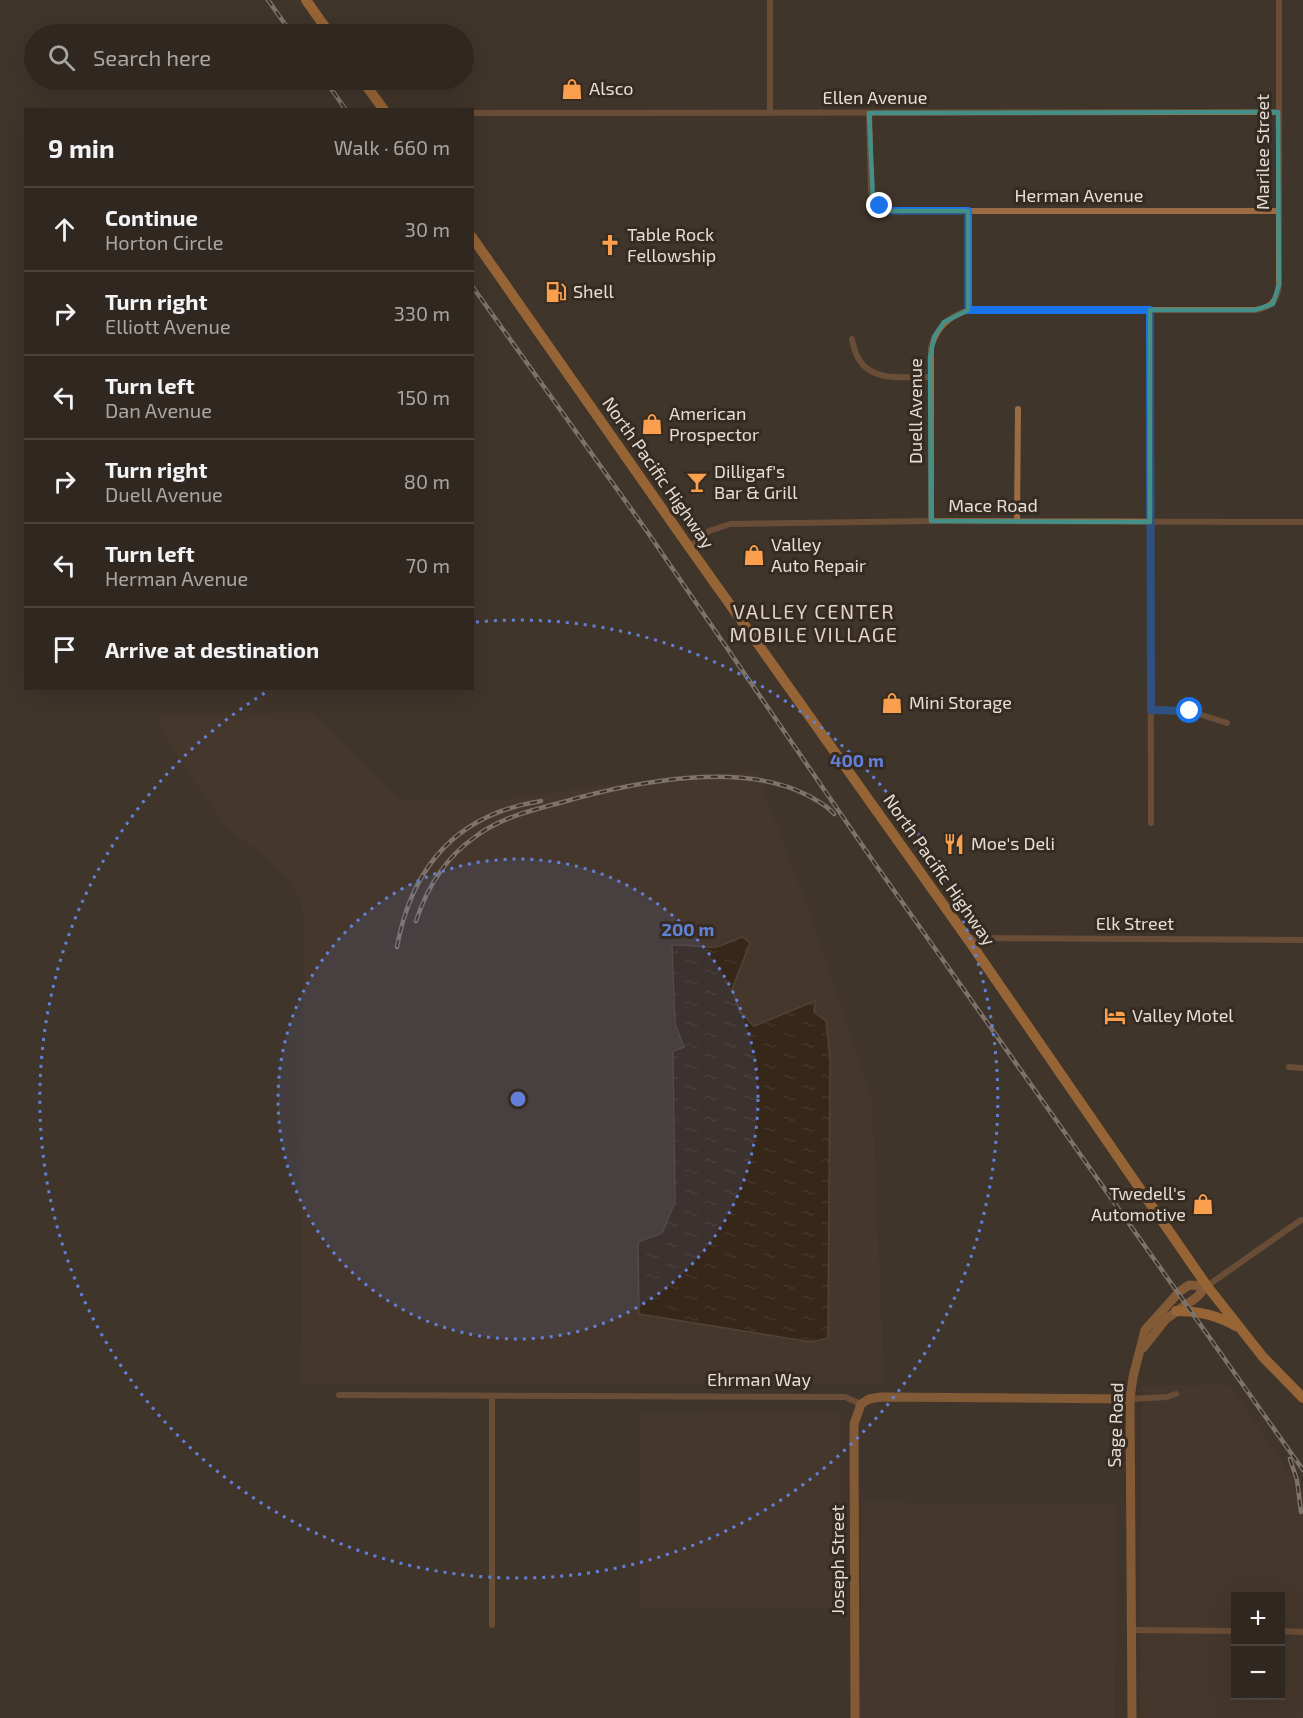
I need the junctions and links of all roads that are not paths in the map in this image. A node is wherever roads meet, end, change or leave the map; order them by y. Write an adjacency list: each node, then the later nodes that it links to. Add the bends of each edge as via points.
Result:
1 (306, 0): 4 (main road)
2 (770, 0): 7 (street)
3 (1279, 0): 8 (street, Marilee Street)
4 (323, 24)
5 (369, 90): 6 (main road)
6 (383, 108)
7 (770, 112): 9 (street, Ellen Avenue); 10 (street, Ellen Avenue)
8 (1278, 112): 10 (street, Ellen Avenue); 12 (street, Marilee Street)
9 (474, 113)
10 (869, 113): 11 (street, Herman Avenue, via 869,182 873,199 880,206 891,211)
11 (968, 211): 12 (street, Herman Avenue); 14 (street)
12 (1278, 211): 15 (street, Marilee Street, via 1279,285 1273,304 1255,310)
13 (474, 240): 23 (main road, North Pacific Highway)
14 (968, 310): 15 (street); 17 (street, Duell Avenue, via 950,318 938,330 932,347)
15 (1150, 310): 21 (street)
16 (852, 339): 17 (street, via 857,360 875,374)
17 (930, 377): 19 (street, Duell Avenue)
18 (1018, 409): 20 (street)
19 (931, 521): 20 (street, Mace Road); 23 (street, Mace Road, via 730,524 709,531)
20 (1017, 521): 21 (street, Mace Road)
21 (1150, 522): 22 (street, Mace Road); 24 (street)
22 (1303, 522)
23 (690, 547): 27 (main road, North Pacific Highway)
24 (1151, 710): 25 (street, via 1190,711); 26 (street)
25 (1227, 723)
26 (1151, 823)
27 (967, 938): 28 (street, Elk Street); 32 (main road, North Pacific Highway)
28 (1303, 940)
29 (1289, 1067): 30 (street)
30 (1303, 1068)
31 (1301, 1220): 32 (street, Sage Road)
32 (1207, 1286): 33 (street); 34 (main road, North Pacific Highway); 35 (street, Sage Road, via 1189,1285 1179,1292 1145,1330)
33 (1176, 1311): 34 (main road, via 1203,1312); 35 (street)
34 (1242, 1330): 39 (main road, North Pacific Highway)
35 (1140, 1350): 40 (street, Sage Road)
36 (1176, 1394): 40 (street, Ehrman Way)
37 (339, 1395): 38 (street, Ehrman Way)
38 (492, 1396): 41 (street, Ehrman Way, via 845,1397); 42 (street)
39 (1303, 1398)
40 (1130, 1399): 41 (street, Ehrman Way, via 880,1397); 43 (street, Sage Road)
41 (861, 1404): 47 (street, Joseph Street, via 855,1424)
42 (492, 1625)
43 (1132, 1630): 44 (street); 48 (street, Sage Road)
44 (1231, 1631)
45 (1285, 1631): 46 (street)
46 (1303, 1632)
47 (855, 1718)
48 (1132, 1718)

